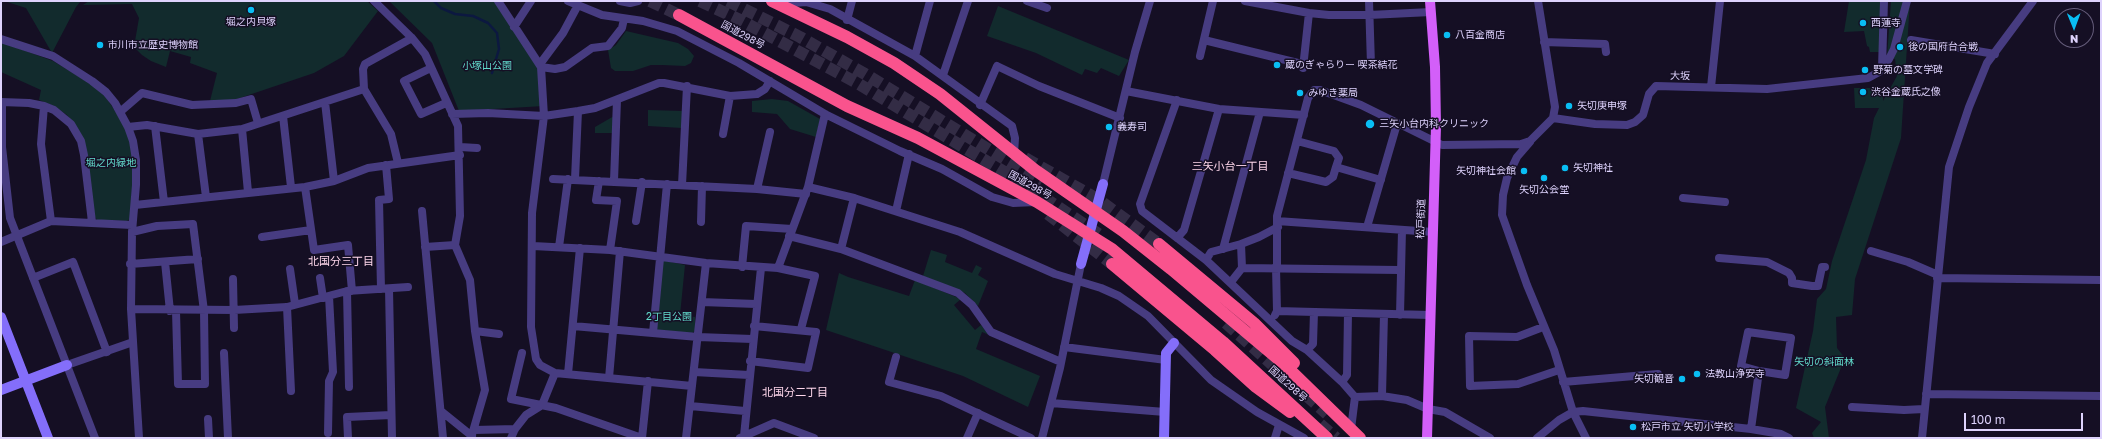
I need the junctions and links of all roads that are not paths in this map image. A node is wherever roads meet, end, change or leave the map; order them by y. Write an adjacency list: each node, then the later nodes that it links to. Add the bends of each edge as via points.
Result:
1 (374, 1): 31 (street)
2 (498, 1): 30 (street)
3 (531, 1): 30 (street)
4 (568, 1): 22 (street)
5 (620, 1): 6 (street)
6 (638, 1)
7 (852, 1): 29 (street)
8 (930, 1): 38 (street)
9 (968, 1): 44 (street)
10 (1027, 1): 23 (street)
11 (1150, 1): 49 (street)
12 (1213, 1): 33 (street)
13 (1245, 1): 25 (street)
14 (1368, 1): 27 (street)
15 (1430, 1): 24 (main road, 松戸街道)
16 (1538, 1): 35 (street)
17 (1720, 1): 47 (street)
18 (1884, 1): 43 (street)
19 (1907, 1): 43 (street, 大坂, via 1894,49)
20 (2033, 1): 37 (street)
21 (776, 3): 29 (street, via 817,4); 83 (highway, 国道298号, via 894,63 940,94)
22 (578, 5): 28 (street, via 602,15); 41 (street, via 563,33)
23 (1047, 8)
24 (1431, 12): 27 (street); 79 (main road, 松戸街道)
25 (1309, 13): 27 (street); 33 (street, via 1302,67)
26 (679, 15): 108 (highway, 国道298号, via 847,106 918,138)
27 (1369, 16): 40 (street)
28 (624, 19): 41 (street, via 622,28 608,46 592,48 564,67 555,69); 45 (street, via 649,22 678,31)
29 (847, 20): 38 (street)
30 (514, 27): 41 (street)
31 (412, 38): 42 (street, via 425,54); 48 (street, via 365,64)
32 (1, 39): 59 (street, via 53,56 73,68 106,92)
33 (1204, 40): 39 (street)
34 (1911, 40): 37 (street)
35 (1544, 42): 36 (street, via 1605,44); 68 (street, via 1555,107)
36 (1606, 52)
37 (1995, 54): 159 (street, via 1982,75 1949,167)
38 (916, 56): 44 (street)
39 (1200, 56)
40 (1371, 65)
41 (540, 66): 66 (street)
42 (431, 68): 55 (street); 55 (street, via 404,81 421,114)
43 (1882, 68): 47 (street, 大坂, via 1868,78 1796,86 1767,89)
44 (943, 75): 56 (street)
45 (770, 81): 50 (street, via 765,89 757,94); 63 (street)
46 (687, 86): 50 (street); 51 (street, via 659,83); 97 (street)
47 (1710, 87): 68 (street, 大坂, via 1656,86 1649,94 1643,115 1627,125)
48 (364, 89): 54 (street); 84 (street, via 391,134)
49 (1126, 91): 52 (street); 67 (street)
50 (730, 96): 76 (street)
51 (617, 100): 60 (street); 93 (street)
52 (1177, 100): 58 (street); 128 (street, via 1140,208)
53 (1, 102): 57 (street, via 29,102); 126 (street, via 2,147 10,218)
54 (325, 102): 65 (street); 91 (street)
55 (446, 102): 62 (street)
56 (980, 105): 67 (street, via 997,66 1039,86); 83 (street, via 1012,126 1015,138)
57 (44, 106): 114 (street, via 42,144); 116 (street, via 54,110 71,124 81,142)
58 (1219, 109): 61 (street); 128 (street, via 1184,230)
59 (120, 112): 69 (street, via 142,93 192,105 222,104 251,99); 72 (street)
60 (578, 112): 66 (street); 89 (street)
61 (1260, 112): 64 (street); 138 (street)
62 (452, 114): 66 (street, via 488,112); 81 (street, via 458,126)
63 (825, 114): 82 (street); 102 (street)
64 (1304, 115): 70 (street, via 1311,93 1320,90 1362,105); 77 (street)
65 (283, 116): 69 (street); 99 (street)
66 (544, 116): 133 (street, via 532,213)
67 (1120, 118): 96 (street)
68 (1554, 118): 78 (street)
69 (258, 123): 73 (street)
70 (1397, 124): 79 (street); 90 (street)
71 (155, 126): 72 (street); 75 (street); 107 (street)
72 (128, 127): 110 (street, via 136,160)
73 (242, 129): 75 (street); 103 (street)
74 (770, 132): 101 (street)
75 (198, 134): 104 (street)
76 (724, 134)
77 (1297, 141): 86 (street, via 1334,151 1339,158); 87 (street)
78 (1530, 141): 79 (street, via 1495,145); 187 (street, via 1517,157 1507,178 1502,195 1502,215)
79 (1436, 143): 123 (main road, 松戸街道)
80 (478, 148): 81 (street)
81 (460, 151): 84 (street); 132 (street, via 460,216)
82 (909, 154): 108 (street, via 992,197 1017,204); 112 (street)
83 (1014, 154): 113 (highway, 国道298号)
84 (398, 163): 85 (street)
85 (386, 165): 91 (street, via 368,168); 167 (street, via 389,199 379,200)
86 (1336, 167): 87 (street, via 1332,177 1326,182); 90 (street)
87 (1288, 173): 118 (street)
88 (553, 179): 89 (street)
89 (571, 179): 92 (street); 135 (street)
90 (1381, 180): 119 (street)
91 (334, 181): 100 (street)
92 (599, 181): 93 (street); 139 (street, via 596,200 617,201)
93 (614, 181): 94 (street)
94 (642, 182): 95 (street); 115 (street)
95 (666, 184): 97 (street); 142 (street)
96 (1103, 184): 113 (street)
97 (682, 185): 98 (street)
98 (702, 186): 101 (street); 117 (street)
99 (291, 187): 100 (street); 103 (street)
100 (304, 187): 121 (street)
101 (757, 189): 102 (street)
102 (807, 191): 105 (street); 124 (street)
103 (248, 192): 104 (street)
104 (206, 197): 107 (street)
105 (854, 198): 112 (street); 137 (street)
106 (1683, 198): 109 (street)
107 (164, 202): 110 (street)
108 (1037, 202): 125 (highway, 国道298号)
109 (1725, 202)
110 (135, 205): 120 (street)
111 (422, 211): 134 (street)
112 (896, 211): 164 (street, via 979,239)
113 (1096, 212): 125 (street); 231 (highway, 国道298号, via 1238,324)
114 (51, 221): 116 (street); 126 (street)
115 (636, 221)
116 (92, 222): 120 (street)
117 (701, 222)
118 (1277, 224): 119 (street); 131 (street, via 1259,237); 156 (street)
119 (1367, 227): 122 (street)
120 (132, 228): 144 (street, via 193,224); 148 (street)
121 (311, 230): 127 (street); 168 (street, via 314,250 348,246)
122 (1402, 230): 123 (street); 158 (street)
123 (1433, 232): 182 (main road, 松戸街道)
124 (791, 233): 137 (street); 151 (street, via 746,226); 154 (street)
125 (1090, 235): 149 (street); 269 (highway, 国道298号, via 1123,258 1211,332)
126 (17, 236): 129 (street); 160 (street)
127 (262, 237)
128 (1177, 238): 145 (street)
129 (1, 242)
130 (1159, 244): 231 (highway, via 1254,323 1299,368)
131 (1241, 244): 138 (street); 155 (street)
132 (455, 245): 134 (street); 191 (street, via 470,280)
133 (533, 246): 135 (street); 211 (street, via 530,328 533,350 540,365)
134 (425, 247): 236 (street)
135 (559, 247): 136 (street)
136 (580, 248): 139 (street); 185 (street)
137 (841, 249): 206 (street, via 958,293 972,306 991,332)
138 (1223, 249): 145 (street, via 1211,252)
139 (610, 250): 140 (street)
140 (620, 251): 142 (street); 190 (street)
141 (1871, 251): 159 (street, via 1908,262)
142 (660, 257): 147 (street); 192 (street)
143 (1719, 258): 152 (street, via 1767,262 1789,273 1792,283 1812,286 1818,286 1822,267)
144 (198, 259): 146 (street); 176 (street)
145 (1206, 260): 165 (street)
146 (164, 262): 148 (street); 175 (street)
147 (706, 263): 151 (street); 170 (street)
148 (130, 264): 173 (street)
149 (1081, 264): 164 (street)
150 (1112, 264): 269 (highway, via 1256,387)
151 (742, 267): 153 (street)
152 (1825, 267)
153 (761, 268): 154 (street); 171 (street)
154 (778, 268): 189 (street, via 816,276)
155 (1242, 268): 156 (street); 165 (street)
156 (1277, 268): 158 (street); 177 (street)
157 (290, 269): 172 (street)
158 (1399, 270): 181 (street)
159 (1938, 276): 163 (street); 224 (street)
160 (33, 278): 200 (street, via 73,262); 207 (street)
161 (320, 278): 169 (street)
162 (233, 279): 174 (street)
163 (2101, 280)
164 (1076, 282): 197 (street, via 1101,288 1127,300 1155,322); 198 (street)
165 (1232, 282): 184 (street)
166 (408, 287): 167 (street)
167 (385, 289): 168 (street); 240 (street)
168 (350, 291): 169 (street); 221 (street)
169 (326, 297): 172 (street); 246 (street, via 333,372 329,381)
170 (702, 302): 171 (street); 194 (street)
171 (756, 304): 186 (street)
172 (291, 305): 174 (street); 223 (street)
173 (130, 309): 175 (street); 196 (street)
174 (234, 310): 176 (street); 188 (street)
175 (173, 311): 176 (street); 176 (street, via 178,384 205,384)
176 (204, 311)
177 (1277, 311): 178 (street); 184 (street)
178 (1314, 312): 179 (street); 199 (street, via 1313,344)
179 (1348, 313): 180 (street); 218 (street, via 1347,375)
180 (1384, 314): 181 (street); 225 (street)
181 (1400, 315): 182 (street)
182 (1430, 315): 233 (main road, 松戸街道)
183 (1, 317): 216 (street)
184 (1270, 320): 199 (street)
185 (573, 326): 190 (street); 212 (street)
186 (754, 326): 189 (street); 195 (street)
187 (1543, 327): 208 (street, via 1554,350); 208 (street, via 1517,337 1469,336 1470,386 1518,384)
188 (234, 328)
189 (801, 329): 205 (street, via 816,332 808,368)
190 (613, 330): 192 (street); 215 (street)
191 (475, 331): 193 (street); 248 (street, via 484,390)
192 (654, 333): 194 (street)
193 (499, 334)
194 (698, 337): 195 (street); 210 (street)
195 (752, 339): 205 (street)
196 (133, 342): 200 (street); 253 (street)
197 (1174, 343): 204 (street, via 1168,349); 242 (street, via 1212,380)
198 (1064, 347): 204 (street); 206 (street)
199 (1306, 350): 218 (street)
200 (107, 352): 207 (street)
201 (224, 353): 255 (street)
202 (522, 353): 229 (street, via 511,399)
203 (896, 357): 239 (street, via 889,382 941,396)
204 (1166, 360): 237 (street)
205 (750, 362): 214 (street)
206 (1060, 362): 228 (street)
207 (67, 365): 216 (street); 252 (street)
208 (1559, 370): 219 (street)
209 (1760, 371): 209 (street, via 1785,375 1791,338 1748,332 1741,366); 245 (street)
210 (694, 372): 214 (street); 220 (street)
211 (555, 373): 212 (street); 229 (street)
212 (568, 374): 215 (street)
213 (1658, 374): 219 (street)
214 (749, 375): 235 (street)
215 (608, 378): 217 (street)
216 (26, 381): 222 (street); 251 (street)
217 (648, 381): 220 (street); 260 (street)
218 (1342, 382): 227 (street)
219 (1563, 382): 238 (street)
220 (692, 386): 230 (street)
221 (349, 387)
222 (1, 390)
223 (291, 391)
224 (1926, 394): 226 (street); 234 (street)
225 (1382, 396): 227 (street); 233 (street, via 1400,398)
226 (2101, 396)
227 (1355, 397): 244 (street)
228 (1051, 403): 237 (street); 265 (street)
229 (542, 406): 243 (street, via 526,415); 247 (street, via 556,408)
230 (690, 406): 235 (street); 261 (street)
231 (1327, 406): 244 (highway, 国道298号)
232 (1852, 407): 234 (street)
233 (1428, 409): 271 (main road, 松戸街道); 272 (street, via 1445,412)
234 (1924, 409): 275 (street)
235 (745, 410): 249 (street)
236 (441, 412): 248 (street); 258 (street)
237 (1165, 412): 266 (street)
238 (1573, 412): 245 (street, via 1618,414); 273 (street); 274 (street)
239 (978, 413): 263 (street); 264 (street)
240 (391, 415): 256 (street, via 347,417); 257 (street)
241 (208, 419): 254 (street)
242 (1279, 425): 267 (street); 268 (street)
243 (514, 429): 248 (street); 259 (street)
244 (1351, 429): 270 (highway, 国道298号)
245 (1751, 429): 250 (street)
246 (328, 433)
247 (622, 434): 260 (street)
248 (472, 435)
249 (742, 437): 262 (street, via 774,423)
250 (1786, 437)
251 (48, 438)
252 (95, 438)
253 (139, 438)
254 (209, 438)
255 (228, 438)
256 (348, 438)
257 (392, 438)
258 (443, 438)
259 (511, 438)
260 (642, 438)
261 (686, 438)
262 (814, 438)
263 (968, 438)
264 (1031, 438)
265 (1042, 438)
266 (1164, 438)
267 (1275, 438)
268 (1304, 438)
269 (1327, 438)
270 (1360, 438)
271 (1427, 438)
272 (1490, 438)
273 (1537, 438)
274 (1586, 438)
275 (1922, 438)

